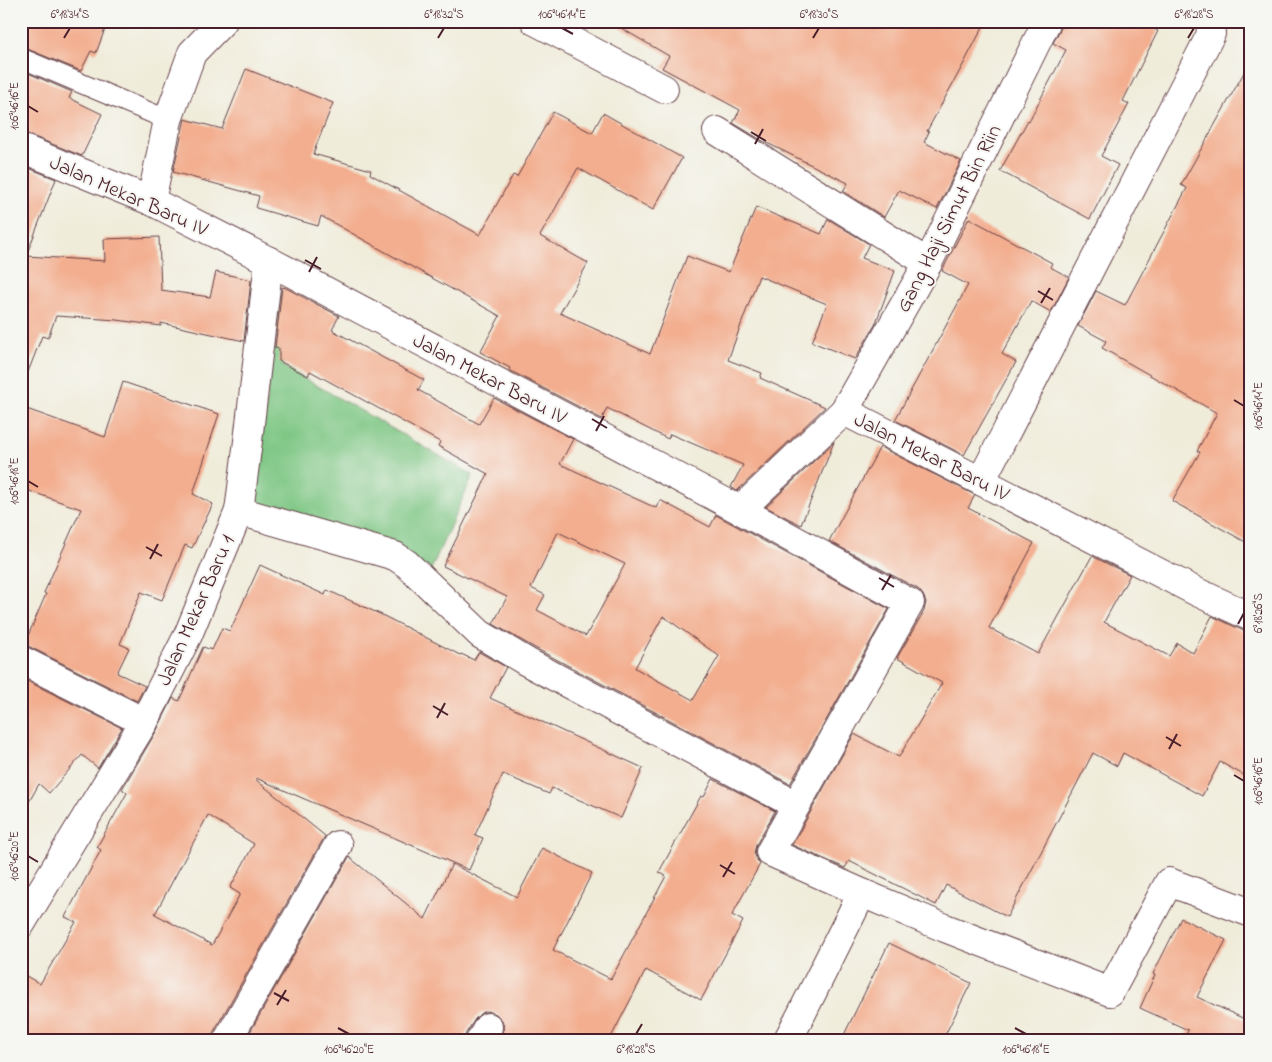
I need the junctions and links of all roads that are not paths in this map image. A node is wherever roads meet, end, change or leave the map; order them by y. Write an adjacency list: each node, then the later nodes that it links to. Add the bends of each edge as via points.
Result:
1 (222, 21): 7 (street, via 192,53)
2 (535, 21): 6 (street)
3 (1047, 21): 12 (street, Gang Haji Simut Bin Riin)
4 (1210, 21): 14 (street, via 1211,34)
5 (21, 58): 7 (lane)
6 (664, 89)
7 (168, 120): 10 (street)
8 (717, 131): 12 (street)
9 (21, 148): 10 (street, Jalan Mekar Baru IV)
10 (151, 201): 11 (street, Jalan Mekar Baru IV)
11 (269, 262): 15 (street, Jalan Mekar Baru IV); 16 (street, Jalan Mekar Baru 1)
12 (928, 263): 13 (street, Gang Haji Simut Bin Riin)
13 (844, 411): 14 (street, Jalan Mekar Baru IV); 15 (street, Jalan Mekar Baru IV)
14 (981, 480): 17 (street, Jalan Mekar Baru IV)
15 (740, 510): 20 (street, via 910,603)
16 (239, 511): 19 (street, Jalan Mekar Baru 1, via 188,635); 20 (street, via 395,556 480,634)
17 (1251, 617)
18 (21, 660): 19 (street)
19 (144, 722): 24 (street, Jalan Mekar Baru 1)
20 (796, 805): 22 (street, via 770,852)
21 (338, 845): 25 (street)
22 (862, 893): 23 (street, via 1110,992 1169,882); 26 (street)
23 (1251, 913)
24 (21, 924)
25 (228, 1041)
26 (787, 1041)

